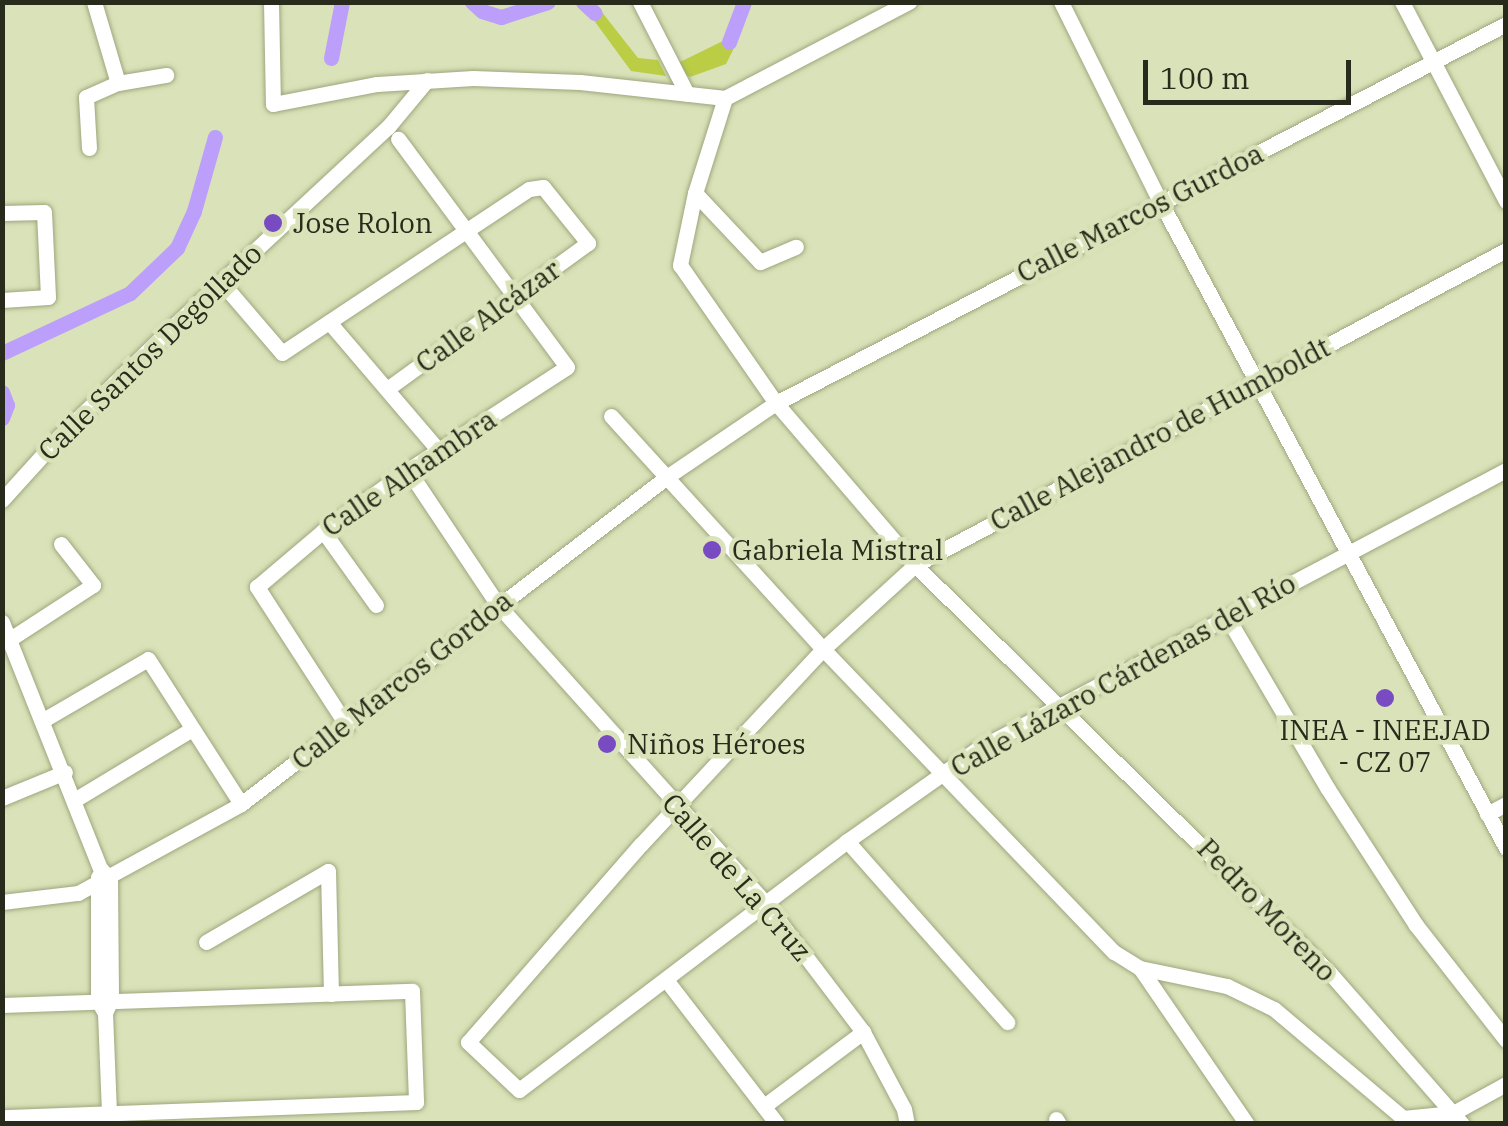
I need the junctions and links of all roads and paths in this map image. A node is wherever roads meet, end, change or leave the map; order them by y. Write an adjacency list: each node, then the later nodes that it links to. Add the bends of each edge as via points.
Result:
1 (94, 2): 11 (street)
2 (271, 2): 10 (street, via 273,104)
3 (640, 2): 12 (street)
4 (909, 2): 13 (street)
5 (1061, 2): 18 (street)
6 (1402, 2): 8 (street)
7 (1506, 24): 8 (street, Calle Marcos Gurdoa)
8 (1433, 63): 17 (street); 18 (street, Calle Marcos Gurdoa)
9 (166, 75): 11 (street)
10 (427, 80): 12 (street, via 580,82); 23 (street, Calle Santos Degollado, via 388,126)
11 (118, 83): 15 (street, via 86,96)
12 (687, 94): 13 (street)
13 (725, 98): 16 (street, Pedro Moreno)
14 (398, 139): 20 (street)
15 (89, 148)
16 (695, 193): 21 (street, via 760,262); 29 (street, Pedro Moreno, via 680,265)
17 (1506, 200)
18 (1160, 201): 27 (street); 29 (street, Calle Marcos Gurdoa)
19 (2, 213): 25 (street, via 44,212 48,297)
20 (467, 230): 24 (street); 24 (street, Calle Alcázar, via 529,189 543,187 588,244); 26 (street)
21 (796, 247)
22 (1506, 250): 27 (street, Calle Alejandro de Humboldt)
23 (222, 283): 26 (street, via 282,353); 35 (street, Calle Santos Degollado)
24 (515, 296): 28 (street, Calle Alcázar); 31 (street, Calle Alhambra, via 567,367)
25 (2, 300)
26 (329, 322): 28 (street)
27 (1258, 382): 38 (street); 39 (street, Calle Alejandro de Humboldt)
28 (387, 389): 31 (street)
29 (776, 403): 34 (street, Calle Marcos Gordoa); 39 (street, Pedro Moreno)
30 (611, 416): 34 (street)
31 (439, 451): 32 (street, Calle Alhambra)
32 (408, 470): 36 (street, Calle Alhambra); 41 (street, Calle de La Cruz)
33 (1506, 470): 38 (street, Calle Lázaro Cárdenas del Río)
34 (668, 476): 41 (street, Calle Marcos Gordoa); 44 (street)
35 (2, 500)
36 (323, 530): 40 (street); 47 (street, Calle Alhambra, via 257,586)
37 (62, 544): 43 (street, via 93,586)
38 (1348, 551): 42 (street, Calle Lázaro Cárdenas del Río); 56 (street)
39 (915, 565): 44 (street, Calle Alejandro de Humboldt); 45 (street, Pedro Moreno)
40 (376, 605)
41 (498, 605): 47 (street, Calle Marcos Gordoa); 55 (street, Calle de La Cruz)
42 (1227, 617): 45 (street, Calle Lázaro Cárdenas del Río); 70 (street, via 1416,925)
43 (4, 627): 46 (street)
44 (823, 648): 50 (street); 55 (street, Calle Alejandro de Humboldt)
45 (1062, 705): 50 (street, Calle Lázaro Cárdenas del Río); 76 (street, Pedro Moreno, via 1329,972)
46 (44, 719): 48 (street, via 148,659); 49 (street)
47 (347, 726): 53 (street, Calle Marcos Gordoa)
48 (192, 729): 52 (street); 53 (street)
49 (65, 772): 51 (street); 52 (street)
50 (944, 772): 57 (street, Calle Lázaro Cárdenas del Río); 63 (street, via 1114,952)
51 (2, 798)
52 (76, 799): 59 (street)
53 (241, 804): 59 (street, Calle Marcos Gordoa)
54 (1506, 804): 56 (street)
55 (676, 805): 61 (street, Calle de La Cruz); 72 (street, Calle Alejandro de Humboldt, via 468,1042)
56 (1488, 814): 58 (street)
57 (847, 841): 61 (street, Calle Lázaro Cárdenas del Río); 68 (street)
58 (1506, 848)
59 (102, 877): 60 (street, Calle Marcos Gordoa, via 59,898); 67 (street)
60 (2, 902)
61 (766, 904): 64 (street, Calle Lázaro Cárdenas del Río); 69 (street, Calle de La Cruz)
62 (206, 942): 65 (street, via 328,871)
63 (1140, 968): 76 (street, via 1227,986 1274,1009 1403,1118); 79 (street)
64 (667, 981): 72 (street, Calle Lázaro Cárdenas del Río); 73 (street)
65 (331, 994): 67 (street); 74 (street, via 412,991 416,1102)
66 (2, 1005): 67 (street)
67 (105, 1005): 74 (street)
68 (1007, 1022)
69 (863, 1032): 73 (street); 78 (street, Calle de La Cruz)
70 (1506, 1040)
71 (1506, 1084): 76 (street)
72 (519, 1090)
73 (764, 1106): 77 (street)
74 (109, 1113): 75 (street)
75 (2, 1117)
76 (1457, 1118)
77 (776, 1124)
78 (907, 1124)
79 (1247, 1124)

